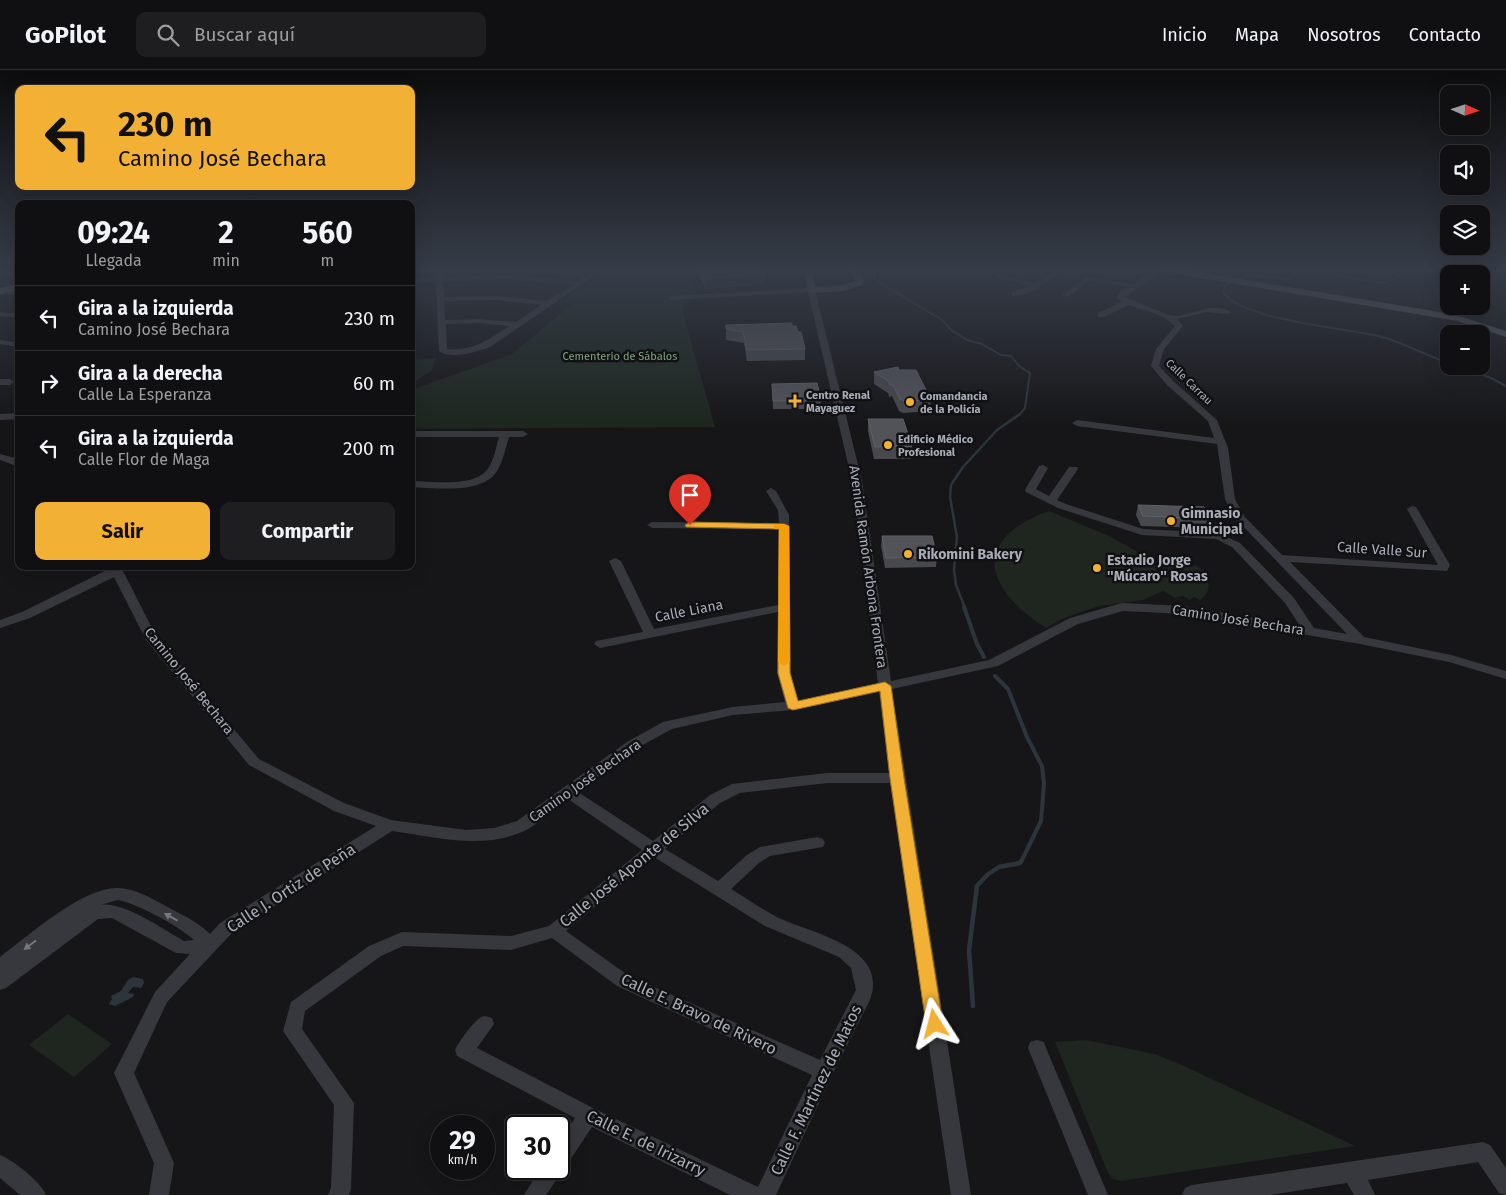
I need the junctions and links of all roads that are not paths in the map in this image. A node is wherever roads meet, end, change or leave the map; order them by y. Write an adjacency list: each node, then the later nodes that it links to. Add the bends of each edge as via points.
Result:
1 (525, 320): 6 (street)
2 (818, 320): 40 (street, Avenida Ramón Arbona Frontera, via 857,481)
3 (1175, 320): 18 (street, Calle Carrau, via 1179,326 1160,349 1155,366 1170,384 1212,420)
4 (1464, 320): 7 (main road)
5 (441, 322): 6 (street); 6 (street, via 443,351 471,350 487,345)
6 (518, 325)
7 (1506, 334)
8 (0, 342): 9 (street)
9 (15, 344)
10 (0, 382): 11 (street)
11 (10, 382)
12 (15, 416): 13 (street)
13 (0, 417)
14 (1077, 424): 18 (street)
15 (415, 434): 16 (street)
16 (506, 434): 17 (street); 23 (street, via 491,472 482,479 463,484)
17 (523, 434)
18 (1221, 442): 29 (street, Calle Carrau, via 1230,499 1239,517)
19 (0, 457): 20 (street)
20 (15, 461)
21 (1043, 468): 25 (street, via 1030,490)
22 (1073, 469): 25 (street)
23 (415, 484)
24 (771, 491): 28 (street, via 783,510)
25 (1051, 501): 35 (street, via 1142,532 1218,536 1236,545 1290,601)
26 (1412, 509): 29 (street, Calle Valle Sur, via 1444,565 1443,569)
27 (652, 525): 28 (street)
28 (784, 526): 33 (street)
29 (1281, 558): 37 (street, Calle Carrau)
30 (615, 561): 36 (street)
31 (117, 570): 34 (street, via 26,615)
32 (119, 570): 44 (street, Camino José Bechara, via 150,637 254,762 339,807)
33 (784, 607): 36 (street, Calle Liana); 41 (street, via 784,673)
34 (0, 624)
35 (1310, 632): 37 (street, Camino José Bechara); 40 (street, Camino José Bechara, via 1184,610 1122,607 1074,621 996,662)
36 (650, 634): 38 (street, Calle Liana)
37 (1360, 640): 39 (street, Camino José Bechara, via 1451,659)
38 (600, 644)
39 (1506, 675)
40 (885, 686): 41 (street, Camino José Bechara); 42 (street, Avenida Ramón Arbona Frontera)
41 (793, 706): 43 (street, Camino José Bechara, via 733,711 668,725 632,745)
42 (897, 778): 46 (street, Calle José Aponte de Silva, via 827,778 737,788 715,799); 70 (street, Avenida Ramón Arbona Frontera)
43 (568, 792): 44 (street, Camino José Bechara, via 522,825 495,834 466,836); 46 (street, Calle F. Martínez de Matos)
44 (390, 824): 51 (street, Calle J. Ortiz de Peña, via 226,928)
45 (817, 843): 47 (street, via 766,851)
46 (653, 850): 47 (street, Calle F. Martínez de Matos); 50 (street, Calle José Aponte de Silva)
47 (720, 889): 56 (street, Calle F. Martínez de Matos, via 771,921 844,952 858,964 865,990)
48 (116, 893): 49 (street); 51 (street, one-way to 48, via 200,932 136,898); 52 (street, one-way to 52, via 84,904)
49 (111, 910): 51 (street, via 182,948); 53 (street, via 92,914)
50 (554, 931): 56 (street, Calle E. Bravo de Rivero, via 623,981); 66 (street, Calle José Aponte de Silva, via 511,943 402,939 375,951 297,1007 292,1031 344,1103 342,1189)
51 (209, 946): 65 (street, Calle J. Ortiz de Peña, via 161,997 124,1073 164,1163)
52 (0, 967)
53 (0, 983)
54 (485, 1024): 57 (street, Calle E. de Irizarry, via 464,1050)
55 (1038, 1048): 71 (street)
56 (824, 1071): 69 (street, Calle F. Martínez de Matos)
57 (588, 1115): 58 (street); 68 (street, Calle E. de Irizarry)
58 (570, 1142)
59 (0, 1165): 64 (street)
60 (1352, 1172): 62 (street, via 1482,1152); 63 (street); 73 (street)
61 (544, 1180): 67 (street)
62 (1506, 1186)
63 (1271, 1190): 72 (street)
64 (36, 1195)
65 (159, 1195)
66 (338, 1195)
67 (534, 1195)
68 (752, 1195)
69 (765, 1195)
70 (961, 1195)
71 (1098, 1195)
72 (1192, 1195)
73 (1365, 1195)

